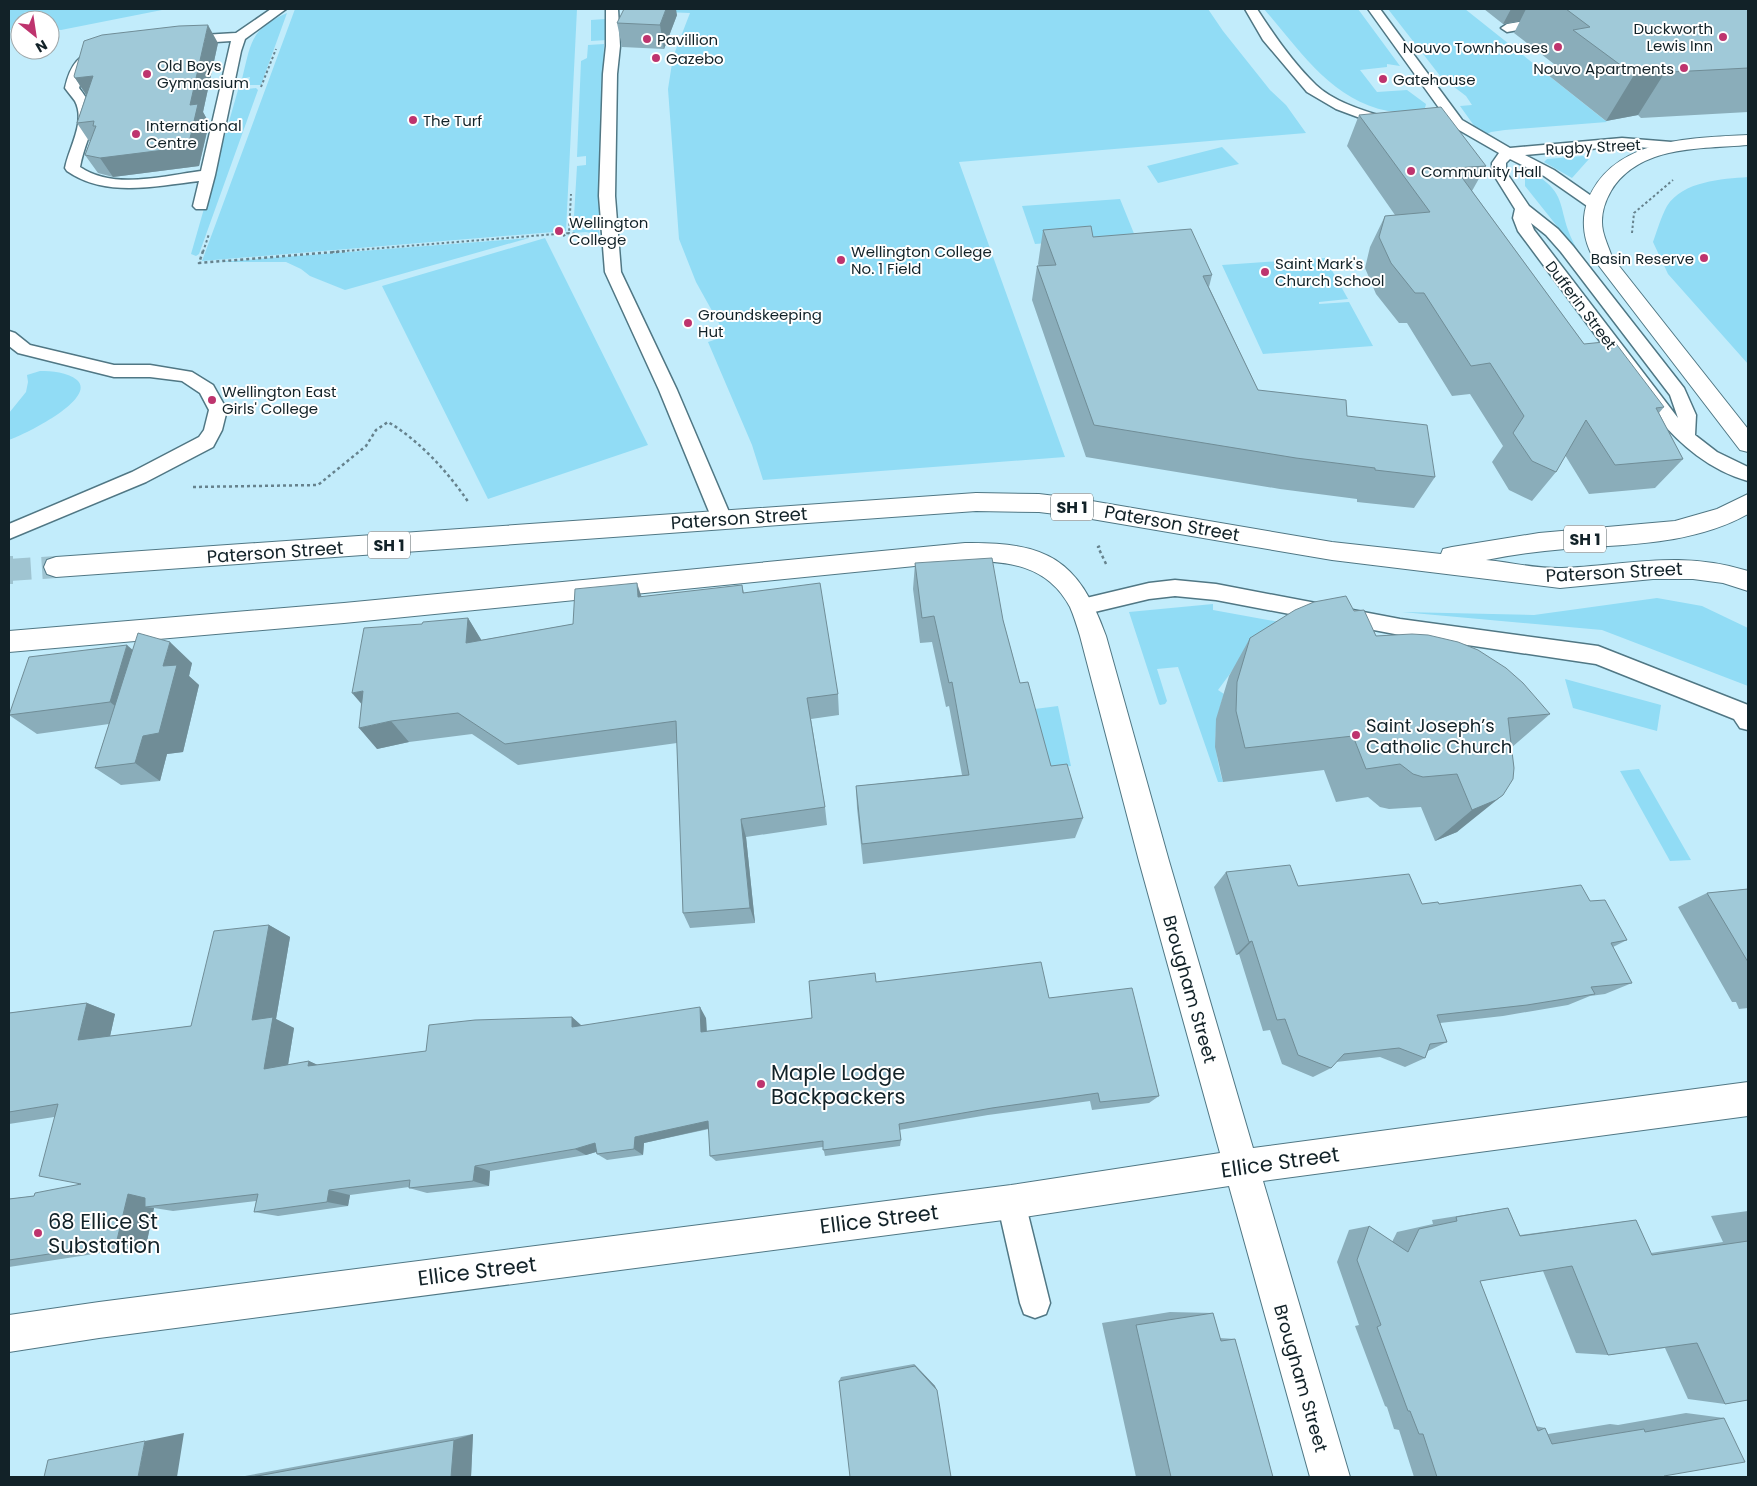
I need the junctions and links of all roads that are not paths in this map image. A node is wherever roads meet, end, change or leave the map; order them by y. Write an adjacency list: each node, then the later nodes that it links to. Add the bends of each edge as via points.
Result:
1 (280, 9): 7 (lane)
2 (612, 9): 25 (lane, via 607,196 614,272)
3 (1251, 9): 11 (lane, via 1268,37 1312,89 1341,106 1384,122)
4 (1374, 9): 10 (lane)
5 (1562, 19): 6 (lane)
6 (1507, 28)
7 (240, 37): 8 (lane); 16 (lane, via 234,51)
8 (169, 42)
9 (115, 48): 16 (lane, via 90,54 76,68 72,88 84,105 86,124 73,155 72,168 90,180 110,183 158,182)
10 (1458, 123): 12 (lane); 15 (lane)
11 (1410, 124)
12 (1442, 124)
13 (1748, 140): 14 (main road, Rugby Street)
14 (1679, 146): 15 (lane, Rugby Street, via 1622,142); 17 (main road, Rugby Street, via 1627,163 1608,181)
15 (1508, 152): 17 (lane, via 1549,173); 19 (lane, Dufferin Street, via 1500,163 1499,172)
16 (208, 175): 18 (lane)
17 (1595, 205): 22 (main road, via 1593,231 1603,258)
18 (201, 206)
19 (1524, 209): 21 (lane, Dufferin Street, via 1521,218 1526,231 1646,393); 21 (lane, via 1567,249 1678,392 1688,416)
20 (9, 337): 26 (lane, via 24,349 114,371 186,376 206,389 218,410 206,442 139,477)
21 (1685, 438): 23 (lane, Dufferin Street, via 1712,459)
22 (1748, 444)
23 (1748, 474)
24 (1748, 503): 27 (main road, Paterson Street / SH 1, via 1714,521 1692,526 1540,542)
25 (722, 519): 27 (main road, Paterson Street / SH 1, via 976,502 1038,503); 28 (main road, Paterson Street / SH 1)
26 (9, 532)
27 (1418, 562): 29 (main road, Paterson Street / SH 1, via 1560,578 1653,569 1693,569)
28 (56, 567)
29 (1748, 581)
30 (1082, 607): 31 (main road, Brougham Street, via 1068,585 1040,561 993,551); 32 (lane, via 1175,588 1216,592 1400,627 1598,655 1742,712); 34 (main road, Brougham Street, via 1093,636)
31 (9, 642)
32 (1748, 721)
33 (1748, 1099): 34 (main road, Ellice Street)
34 (1241, 1167): 35 (main road, Ellice Street); 38 (main road, Brougham Street)
35 (1011, 1202): 36 (lane); 37 (main road, Ellice Street)
36 (1035, 1303)
37 (9, 1334)
38 (1330, 1477)

